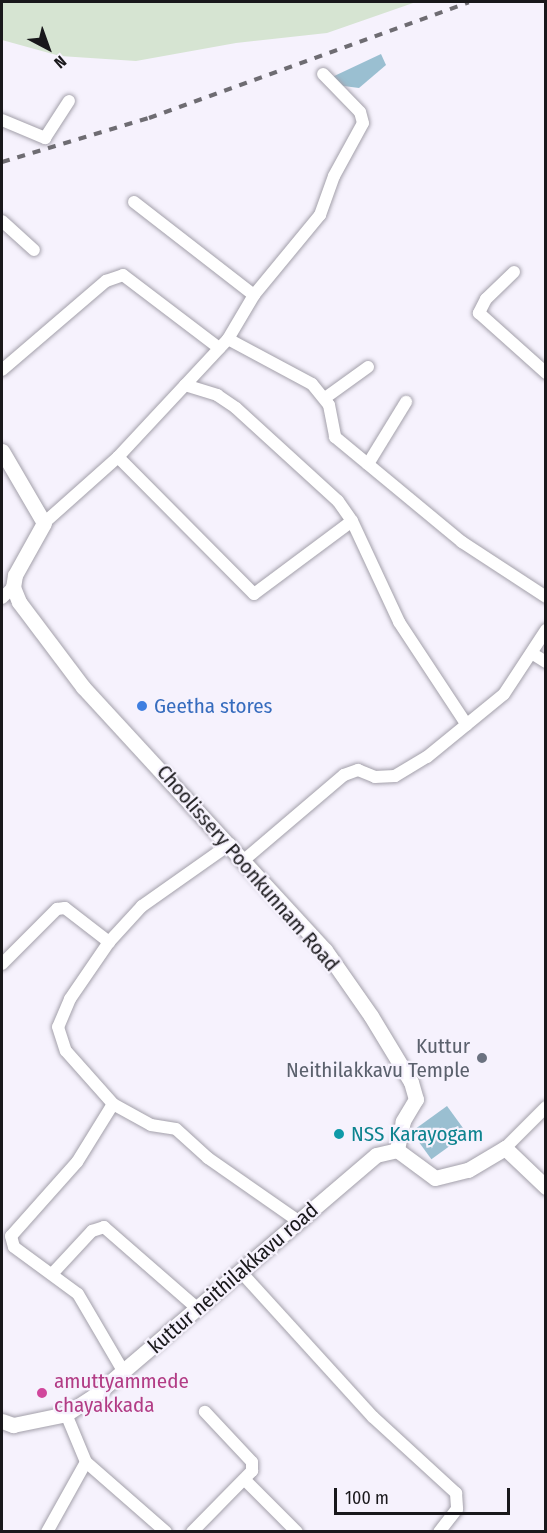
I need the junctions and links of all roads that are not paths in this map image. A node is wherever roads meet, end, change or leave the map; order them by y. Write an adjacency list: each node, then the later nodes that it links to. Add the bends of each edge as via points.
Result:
1 (323, 74): 8 (street, via 360,112 363,123 334,176 320,214)
2 (69, 102): 3 (street, via 45,138)
3 (2, 120)
4 (134, 202): 8 (street)
5 (2, 220): 6 (street)
6 (34, 250)
7 (514, 272): 13 (street, via 486,299 479,313)
8 (254, 296): 9 (street)
9 (228, 339): 10 (street); 15 (street, via 312,384)
10 (219, 348): 12 (street, via 123,275 106,281); 14 (street)
11 (368, 366): 15 (street)
12 (2, 370)
13 (546, 373)
14 (185, 385): 18 (street); 20 (street, via 217,395 257,424 338,501)
15 (325, 398): 19 (street, via 335,437)
16 (406, 402): 19 (street)
17 (2, 451): 21 (street)
18 (118, 457): 20 (street, via 254,594); 21 (street)
19 (368, 464): 23 (street, via 462,542)
20 (352, 521): 27 (street, via 399,622)
21 (44, 523): 22 (street, Choolissery Poonkunnam Road)
22 (7, 592): 28 (street, Choolissery Poonkunnam Road, via 83,687)
23 (546, 597)
24 (546, 630): 25 (street)
25 (533, 654): 26 (street); 27 (street, via 504,694)
26 (546, 662)
27 (467, 725): 29 (street, via 395,776 375,777 358,770 344,775)
28 (230, 844): 29 (street, Choolissery Poonkunnam Road); 30 (street, via 142,906)
29 (244, 860): 35 (street, Choolissery Poonkunnam Road, via 325,950 411,1082 416,1099 404,1121)
30 (109, 942): 31 (street, via 65,908 57,909); 32 (street, via 70,999 58,1027 66,1052)
31 (2, 964)
32 (113, 1104): 37 (street, via 151,1125 176,1129 208,1158); 39 (street, via 77,1162 11,1236 14,1246)
33 (546, 1107): 34 (street)
34 (505, 1148): 35 (street, via 468,1170 435,1178); 36 (street)
35 (397, 1150): 37 (street, kuttur neithilakkavu road, via 376,1155)
36 (546, 1187)
37 (297, 1220): 38 (street, kuttur neithilakkavu road)
38 (240, 1271): 40 (street, kuttur neithilakkavu road); 51 (street, via 373,1417 456,1493 457,1509)
39 (52, 1274): 40 (street, via 92,1231 104,1227); 41 (street, via 86,1304)
40 (197, 1308): 41 (street, kuttur neithilakkavu road)
41 (125, 1374): 43 (street, kuttur neithilakkavu road)
42 (205, 1412): 46 (street, via 252,1462)
43 (66, 1414): 44 (street, kuttur neithilakkavu road, via 13,1425); 45 (street)
44 (2, 1421)
45 (86, 1462): 47 (street); 48 (street)
46 (246, 1481): 49 (street); 50 (street)
47 (47, 1532)
48 (166, 1532)
49 (192, 1532)
50 (297, 1532)
51 (439, 1532)

